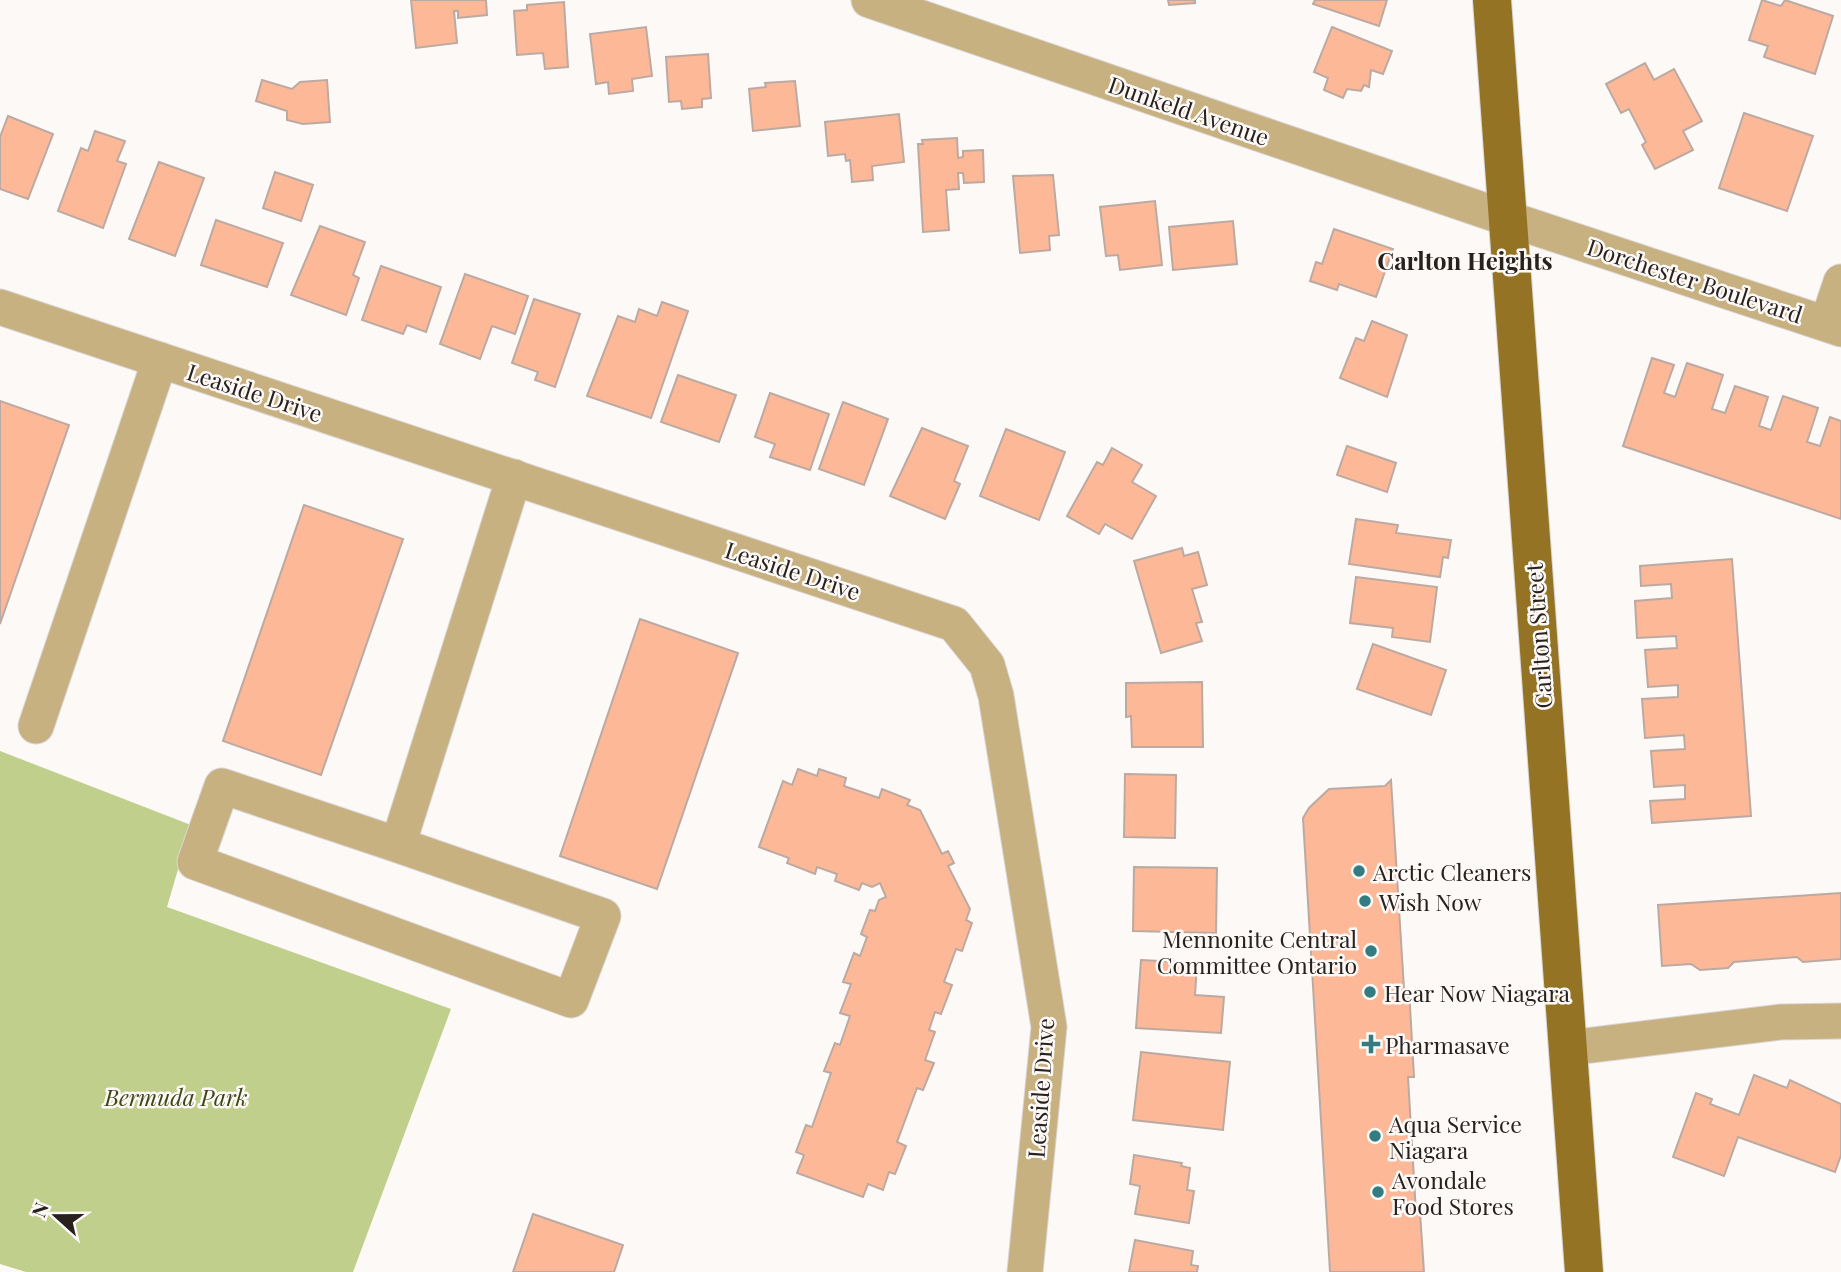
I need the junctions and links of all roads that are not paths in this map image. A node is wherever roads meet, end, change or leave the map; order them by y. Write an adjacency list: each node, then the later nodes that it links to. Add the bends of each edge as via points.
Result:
1 (869, 0): 3 (street, Dunkeld Avenue)
2 (1492, 0): 3 (main road, Carlton Street)
3 (1509, 219): 6 (street, Dorchester Boulevard); 12 (main road, Carlton Street)
4 (1841, 282): 6 (street)
5 (0, 307): 7 (street, Leaside Drive)
6 (1834, 326)
7 (160, 360): 8 (street, Leaside Drive); 9 (street)
8 (514, 477): 10 (street); 13 (street, Leaside Drive, via 954,624 987,665 996,696 1049,1027)
9 (36, 726)
10 (398, 845): 10 (street, via 222,786 195,862 570,1000 603,916)
11 (1841, 1021): 12 (street, via 1780,1022)
12 (1568, 1048): 14 (main road, Carlton Street)
13 (1025, 1272)
14 (1584, 1272)

